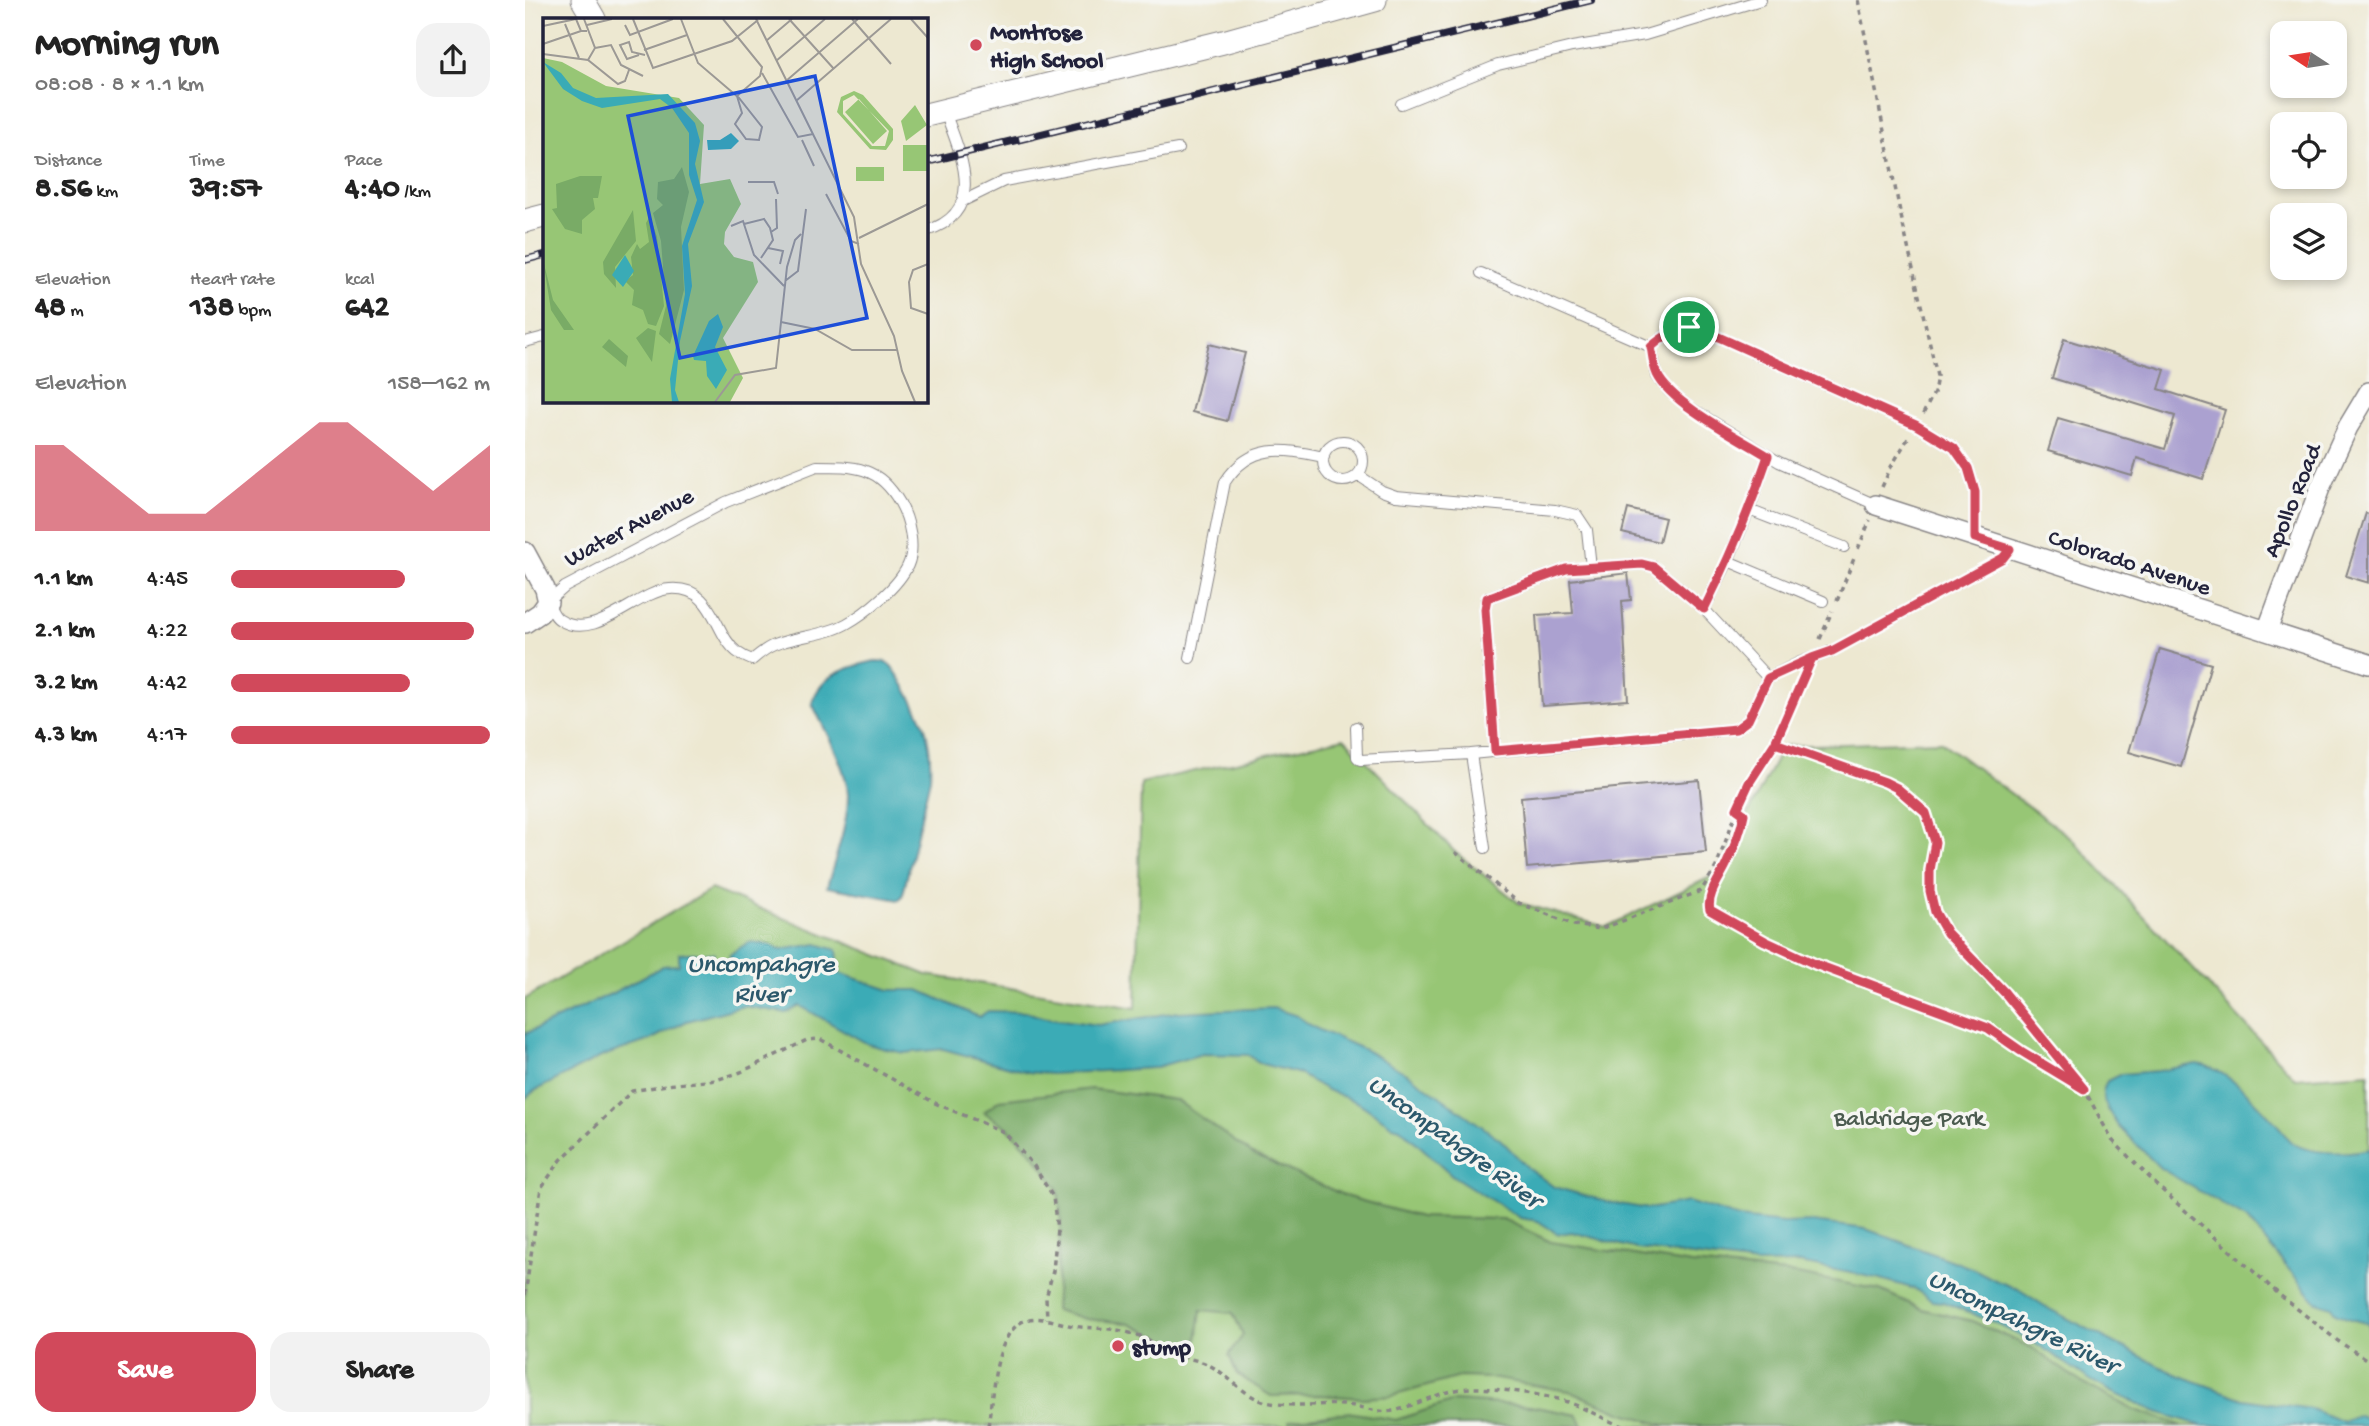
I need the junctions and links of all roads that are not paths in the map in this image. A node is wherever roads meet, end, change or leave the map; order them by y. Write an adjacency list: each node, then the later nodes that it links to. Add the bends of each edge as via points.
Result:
1 (583, 0): 4 (street)
2 (1375, 0): 6 (street)
3 (1761, 0): 5 (lane, via 1645,35 1498,65)
4 (593, 18)
5 (1401, 104)
6 (935, 113): 8 (lane, via 965,171)
7 (1178, 149): 8 (lane, via 1004,181)
8 (963, 201): 11 (lane, via 945,225)
9 (543, 216): 10 (street)
10 (525, 221)
11 (927, 231)
12 (1481, 273): 15 (lane)
13 (543, 337): 14 (lane)
14 (525, 342)
15 (1651, 347): 17 (lane, via 1657,376 1669,391); 22 (lane, via 1673,331 1689,327 1705,331 1916,425 1954,448 1968,468 1975,492)
16 (2369, 392): 32 (street, Apollo Road, via 2320,488)
17 (1768, 456): 20 (lane); 21 (lane)
18 (1324, 457): 19 (lane, via 1325,470 1334,479 1346,481); 19 (lane, via 1336,442 1350,442 1363,457); 33 (lane, via 1282,449 1261,453 1234,468 1225,482)
19 (1358, 475): 27 (lane, via 1396,496 1577,515 1587,530)
20 (1876, 505): 22 (street, Colorado Avenue)
21 (1749, 510): 23 (lane); 26 (lane)
22 (1975, 538): 24 (street, Colorado Avenue)
23 (1844, 547)
24 (2010, 549): 32 (street, Colorado Avenue); 35 (lane, via 2003,558 1832,651)
25 (525, 552): 29 (street)
26 (1728, 561): 28 (lane); 30 (lane)
27 (1591, 568): 30 (lane, via 1654,567); 37 (lane, via 1566,569 1487,598)
28 (1823, 601)
29 (548, 602): 29 (lane, Water Avenue, via 565,587 726,502 817,466 865,468 881,480 905,513 911,554 908,566 874,605 846,624 772,645 752,660 736,651 697,595 682,589 667,589 589,624 558,619); 31 (street, Water Avenue)
30 (1704, 609): 35 (lane)
31 (525, 622)
32 (2267, 631): 34 (street, Colorado Avenue)
33 (1190, 658)
34 (2369, 664)
35 (1768, 678): 37 (lane, via 1748,720 1736,729)
36 (1356, 727): 38 (lane, via 1360,760)
37 (1495, 751): 38 (lane)
38 (1471, 754): 39 (lane)
39 (1485, 848)

